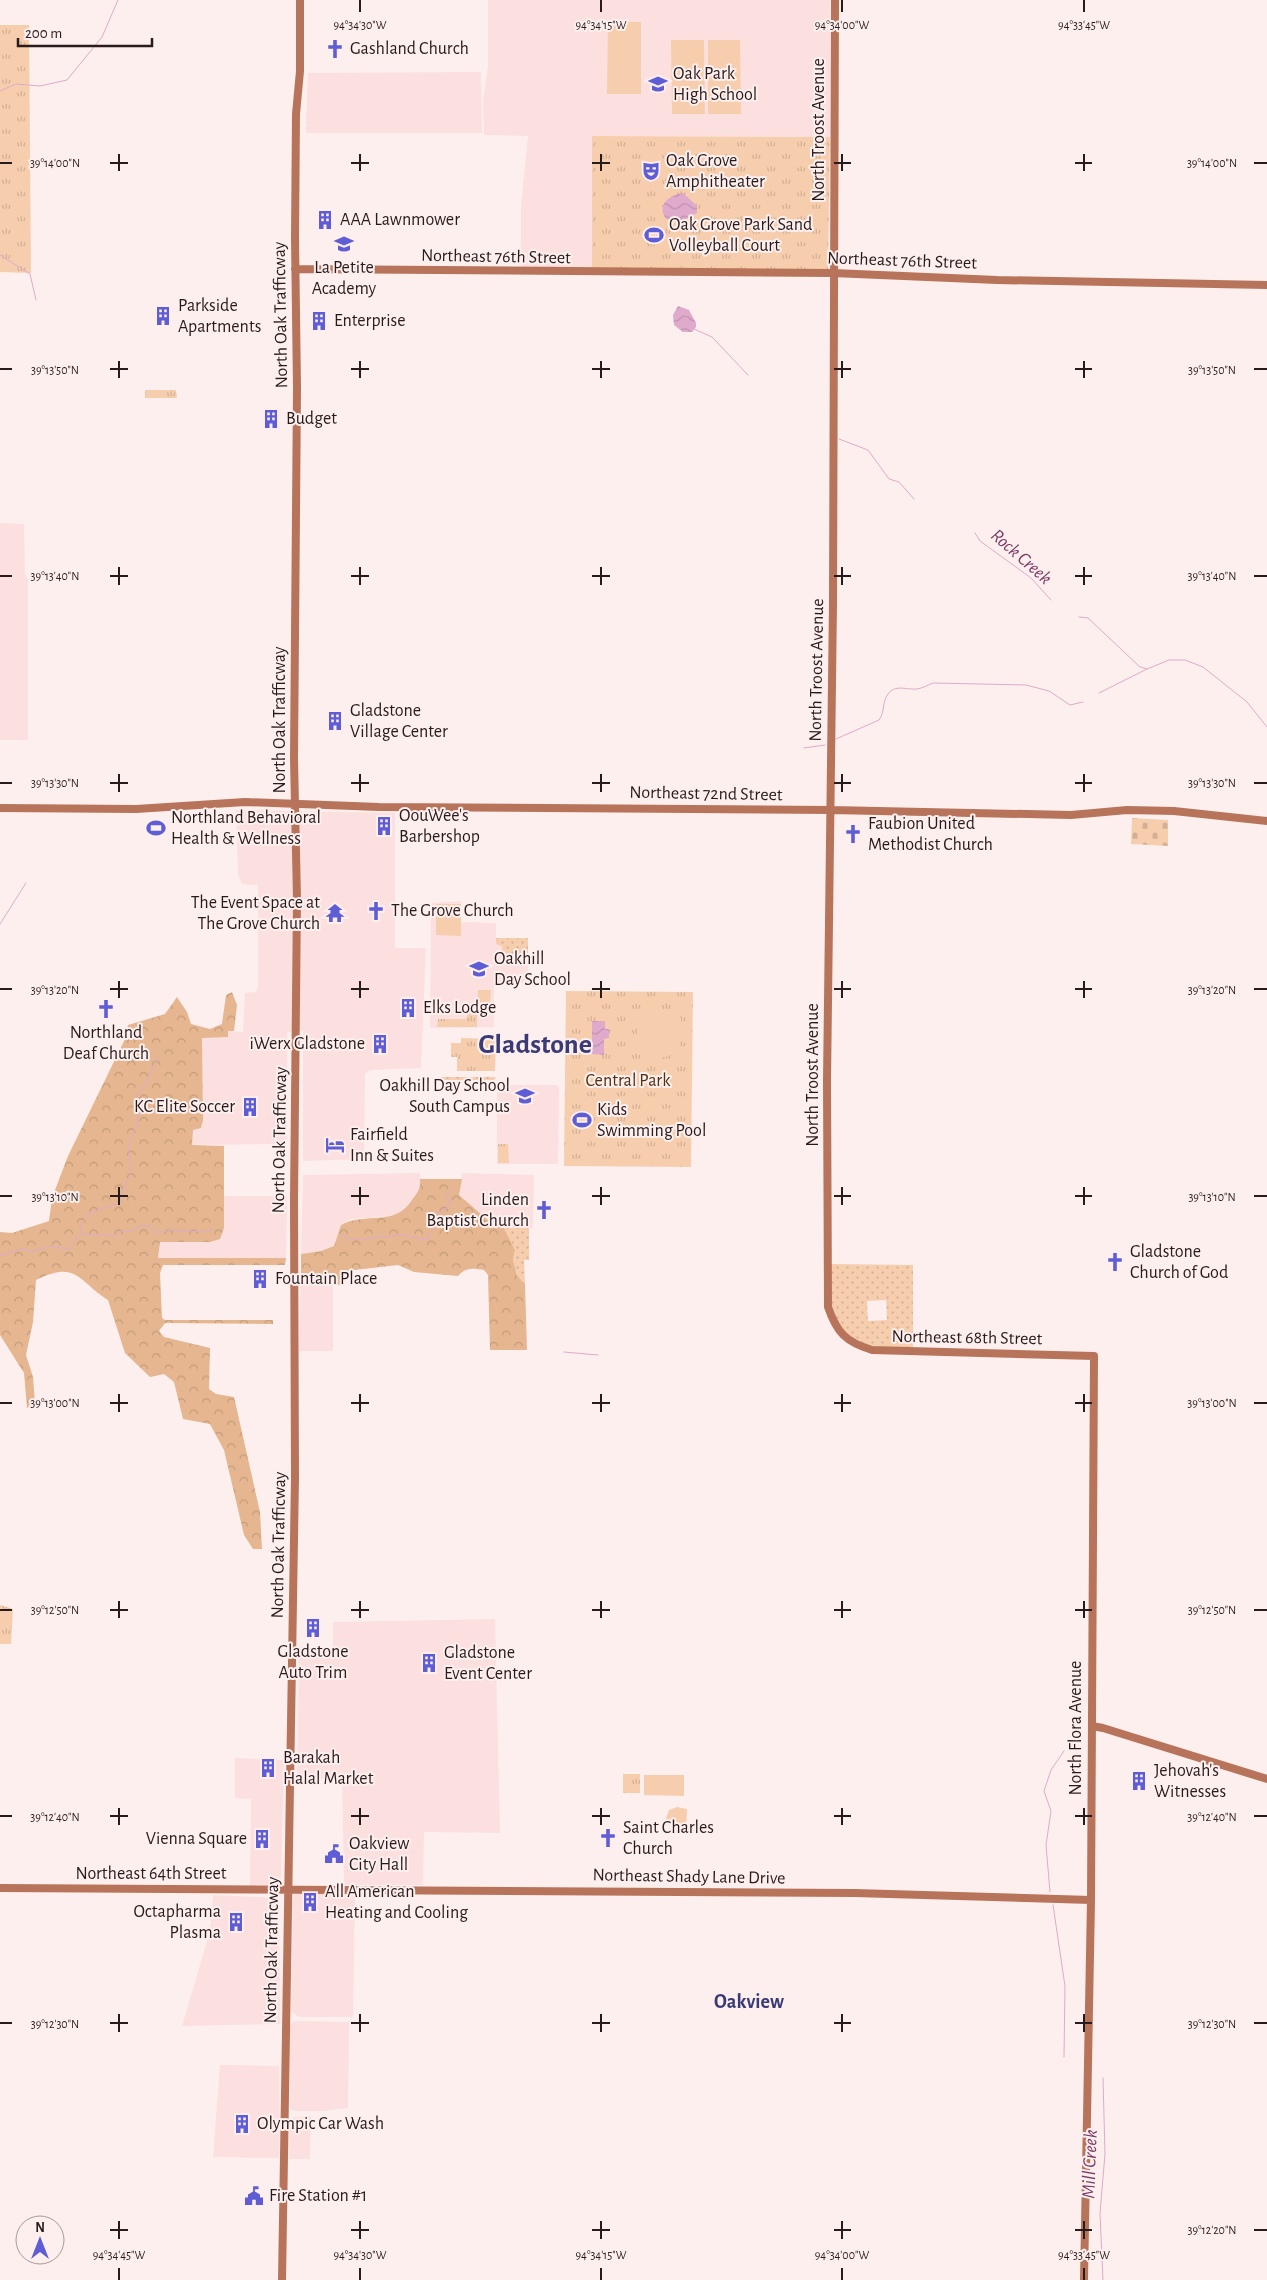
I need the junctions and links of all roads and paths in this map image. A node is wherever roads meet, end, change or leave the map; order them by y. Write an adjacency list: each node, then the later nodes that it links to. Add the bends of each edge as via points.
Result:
1 (300, 0): 3 (street, North Oak Trafficway)
2 (835, 0): 4 (street, North Troost Avenue)
3 (295, 269): 4 (street, Northeast 76th Street); 6 (street, North Oak Trafficway)
4 (833, 273): 5 (street, Northeast 76th Street); 8 (street, North Troost Avenue)
5 (1267, 285)
6 (294, 804): 7 (street, Northeast 72nd Street, via 245,802 136,809); 8 (street, Northeast 72nd Street); 15 (street, North Oak Trafficway, via 297,899 295,1477)
7 (0, 808)
8 (831, 810): 9 (street, Northeast 72nd Street, via 1071,815 1127,810 1167,811); 10 (street, North Troost Avenue, via 826,1292 833,1321)
9 (1267, 821)
10 (843, 1336): 11 (street, Northeast 68th Street, via 857,1346 872,1350)
11 (1094, 1356): 12 (street, North Flora Avenue)
12 (1092, 1726): 13 (street); 16 (street, North Flora Avenue)
13 (1267, 1779)
14 (0, 1888): 15 (street, Northeast 64th Street)
15 (287, 1890): 16 (street, Northeast Shady Lane Drive, via 855,1892); 17 (street, North Oak Trafficway)
16 (1090, 1900): 18 (street, North Flora Avenue)
17 (282, 2280)
18 (1084, 2280)

